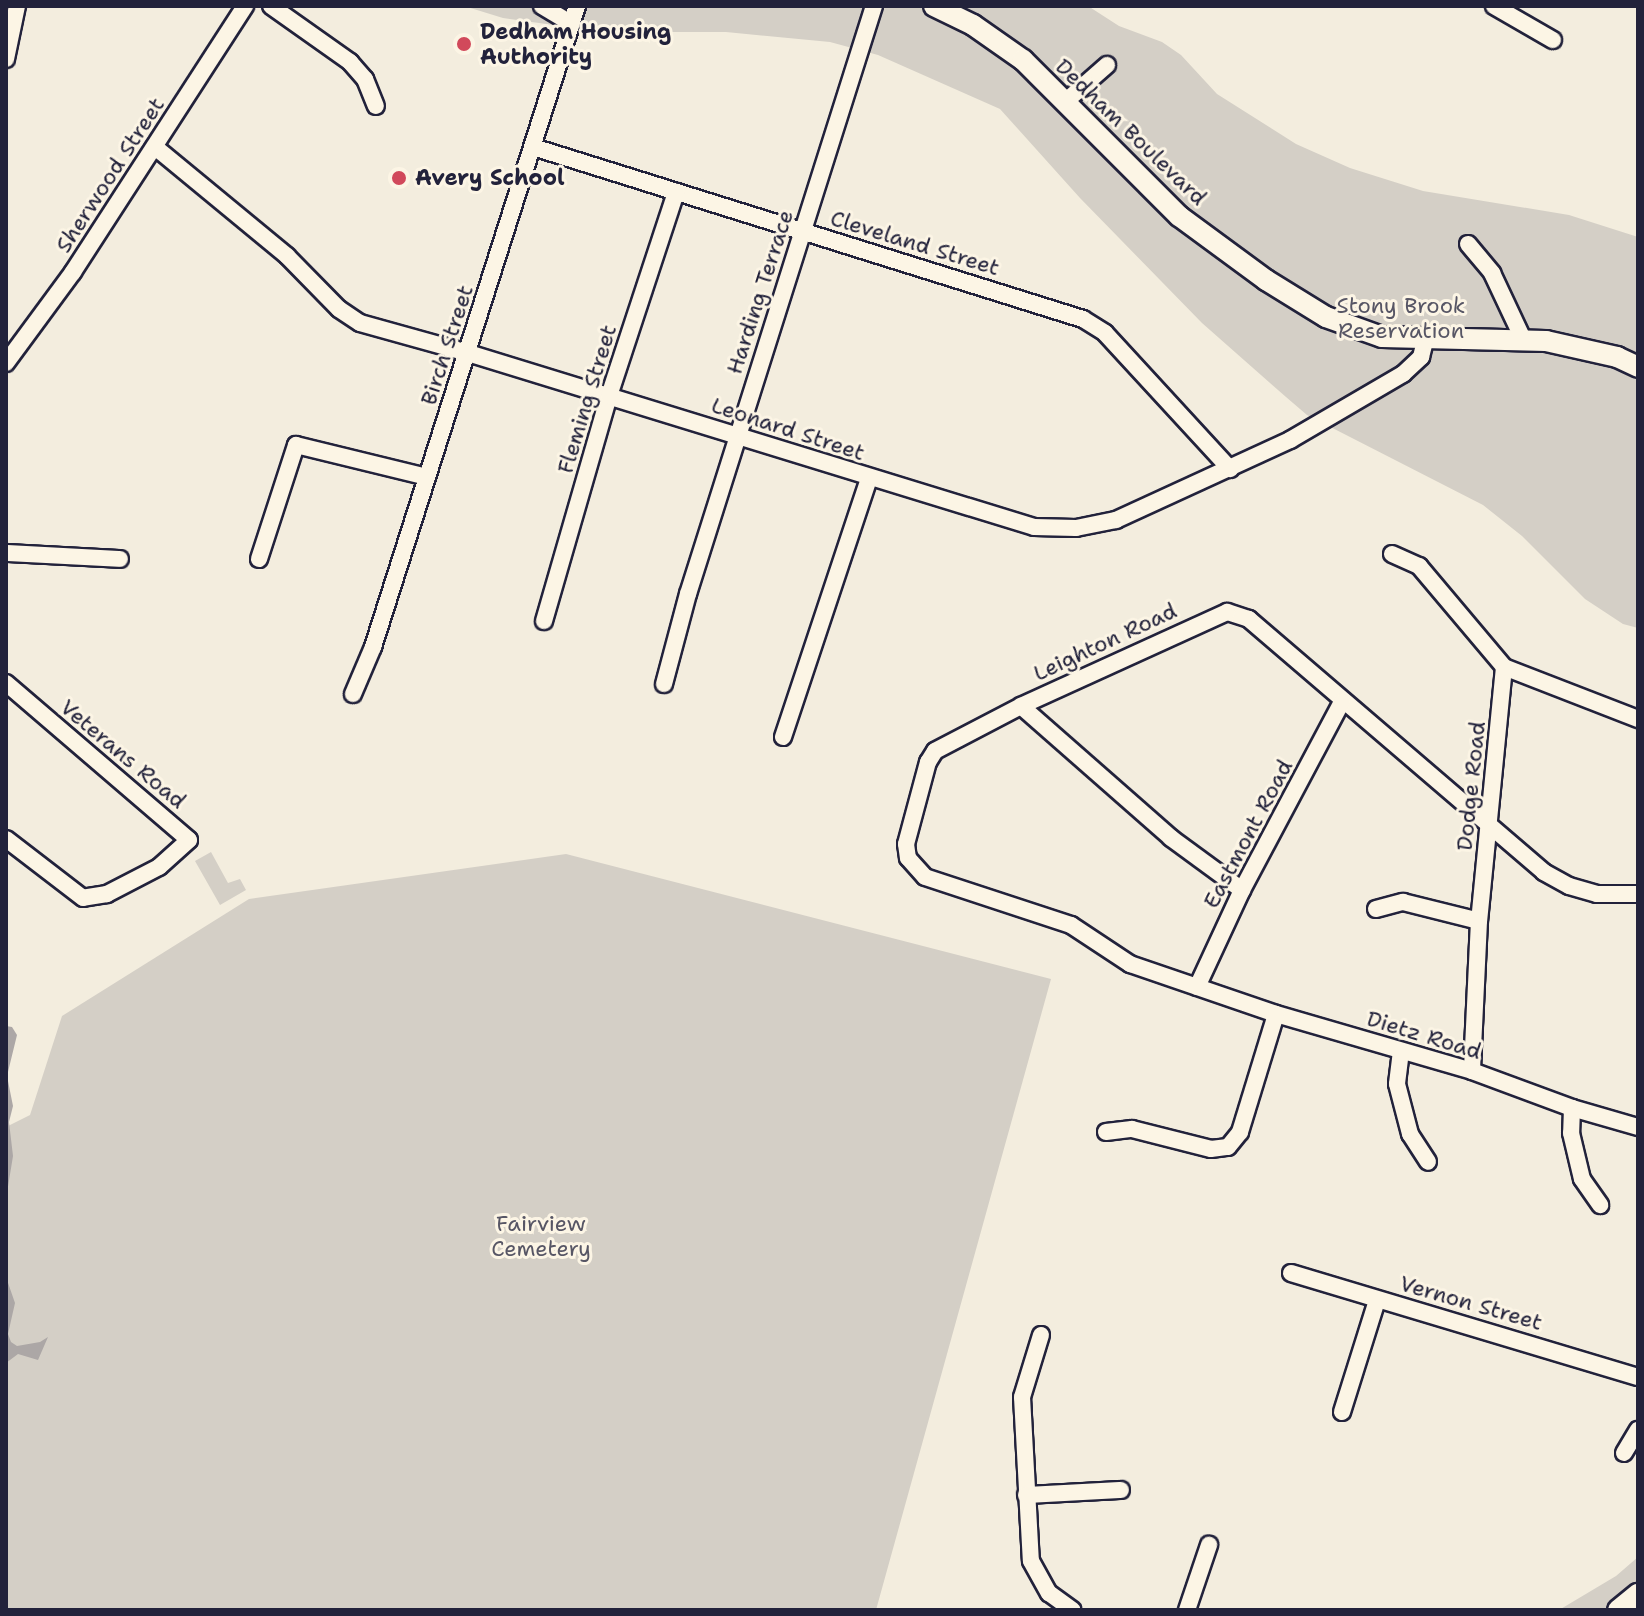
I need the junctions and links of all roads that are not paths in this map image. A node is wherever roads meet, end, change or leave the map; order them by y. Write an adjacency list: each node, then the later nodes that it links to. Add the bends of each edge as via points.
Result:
1 (17, 6): 11 (street)
2 (245, 6): 15 (street, Sherwood Street)
3 (271, 6): 14 (street, via 350,62 365,79)
4 (542, 6): 9 (street)
5 (577, 6): 9 (street, Birch Street)
6 (874, 6): 18 (street, Harding Terrace)
7 (934, 6): 13 (main road, Dedham Boulevard, via 1006,47)
8 (1494, 6): 10 (street)
9 (572, 24): 16 (street, Birch Street)
10 (1553, 40)
11 (6, 59)
12 (1107, 65): 13 (street)
13 (1065, 102): 21 (main road, Dedham Boulevard, via 1179,216 1277,288 1326,317 1365,332)
14 (376, 106)
15 (155, 147): 22 (street, Leonard Street, via 287,256 349,318); 23 (street, Sherwood Street)
16 (533, 147): 17 (street, Cleveland Street); 22 (street, Birch Street)
17 (676, 192): 18 (street, Cleveland Street); 25 (street, Fleming Street)
18 (802, 231): 26 (street, Harding Terrace); 27 (street, Cleveland Street, via 1094,324)
19 (1468, 244): 20 (street, via 1492,273)
20 (1523, 339): 21 (main road, Dedham Boulevard); 24 (main road, Dedham Boulevard, via 1617,357)
21 (1425, 341): 27 (street, Leonard Street, via 1414,365 1382,387)
22 (468, 353): 25 (street, Leonard Street); 28 (street, Birch Street)
23 (6, 363)
24 (1638, 367)
25 (609, 396): 26 (street, Leonard Street); 34 (street, Fleming Street)
26 (738, 436): 29 (street, Leonard Street); 37 (street, Harding Terrace)
27 (1230, 469): 29 (street, Leonard Street, via 1116,520 1056,529 1014,522)
28 (427, 477): 33 (street, via 296,445); 38 (street, Birch Street)
29 (869, 478): 42 (street)
30 (6, 553): 32 (street)
31 (1392, 554): 35 (street, via 1419,566)
32 (120, 559)
33 (259, 559)
34 (544, 621)
35 (1504, 667): 41 (street); 43 (street, Dodge Road)
36 (6, 683): 44 (street, Veterans Road, via 189,840 159,867 107,894 83,898)
37 (664, 684)
38 (353, 694)
39 (1342, 702): 40 (street, Leighton Road, via 1249,619 1227,612); 43 (street, Leighton Road); 45 (street, Eastmont Road)
40 (1021, 706): 45 (street, via 1171,838); 49 (street, Leighton Road, via 947,743 928,762 906,844 908,858 925,877 1071,925 1130,964)
41 (1638, 719)
42 (783, 737)
43 (1489, 827): 46 (street, Leighton Road, via 1569,886 1597,894); 48 (street, Dodge Road)
44 (6, 839)
45 (1242, 890): 49 (street, Eastmont Road)
46 (1638, 894)
47 (1376, 909): 48 (street, via 1403,902)
48 (1479, 921): 52 (street, Dodge Road)
49 (1197, 987): 50 (street, Dietz Road)
50 (1276, 1014): 51 (street, Dietz Road); 55 (street, via 1240,1132 1228,1147 1211,1149 1132,1129)
51 (1401, 1051): 52 (street, Dietz Road); 56 (street, via 1397,1084 1410,1134)
52 (1472, 1071): 53 (street, Dietz Road)
53 (1572, 1108): 54 (street, Dietz Road); 57 (street, via 1571,1133 1582,1179)
54 (1638, 1127)
55 (1106, 1132)
56 (1428, 1162)
57 (1600, 1205)
58 (1291, 1273): 59 (street, Vernon Street)
59 (1377, 1300): 61 (street, Vernon Street); 62 (street)
60 (1041, 1335): 66 (street, via 1022,1397)
61 (1638, 1377)
62 (1342, 1412)
63 (1638, 1430): 64 (street)
64 (1624, 1453)
65 (1121, 1490): 66 (street)
66 (1026, 1495): 69 (street, via 1031,1561 1049,1593)
67 (1209, 1545): 70 (street)
68 (1638, 1594): 71 (main road)
69 (1072, 1610)
70 (1187, 1610)
71 (1618, 1610)

